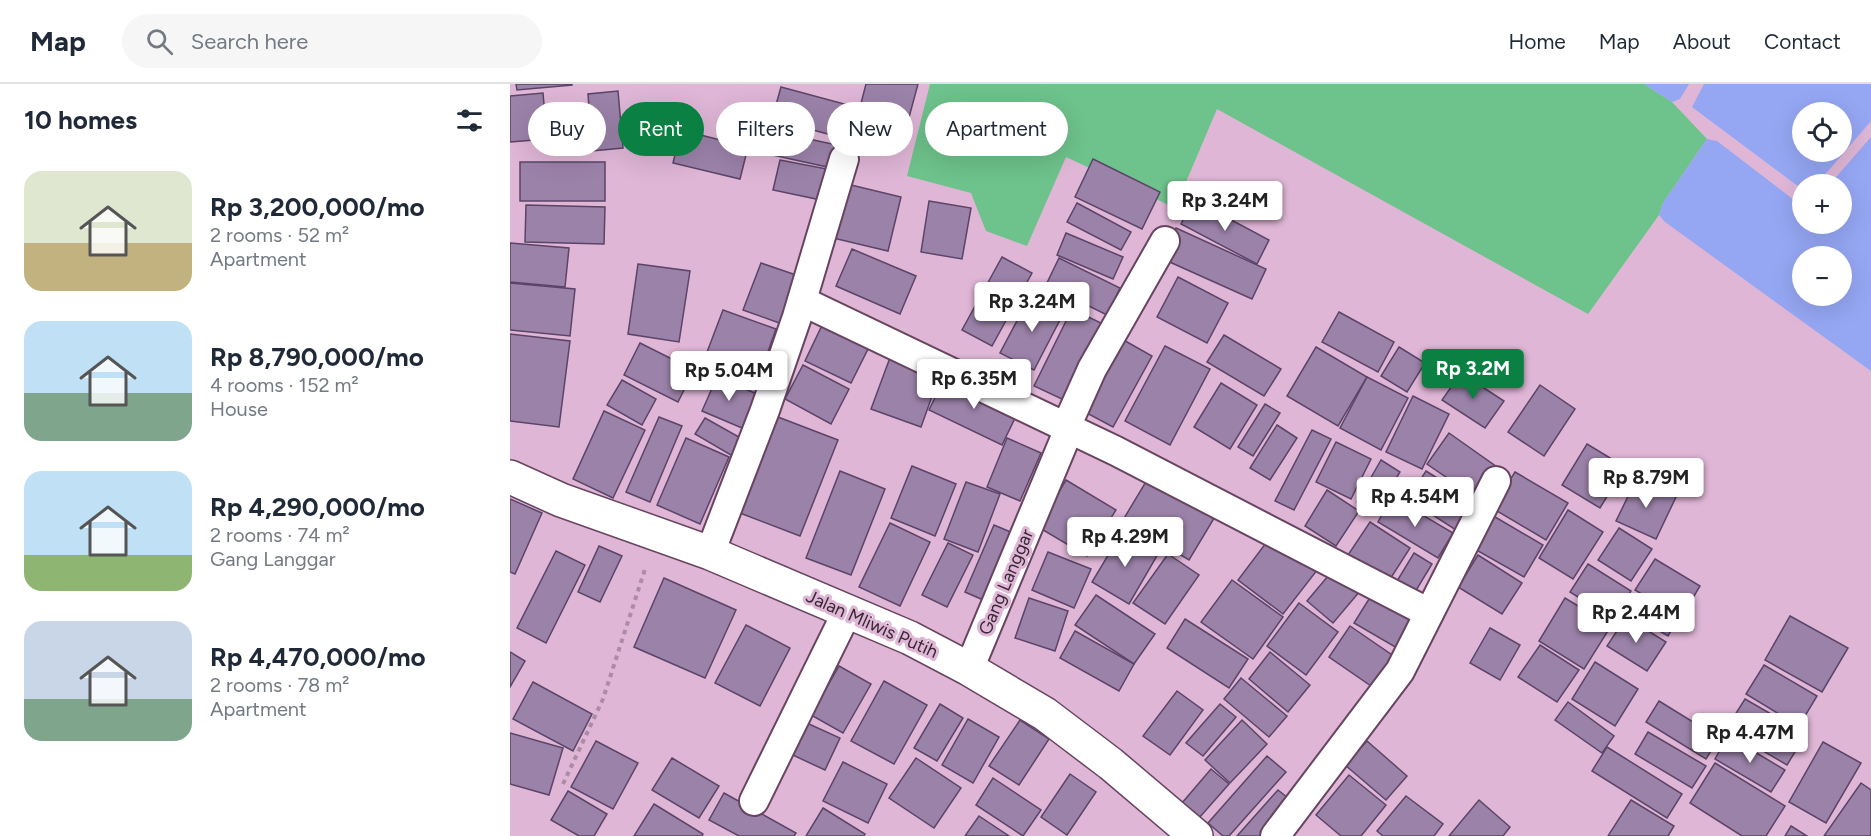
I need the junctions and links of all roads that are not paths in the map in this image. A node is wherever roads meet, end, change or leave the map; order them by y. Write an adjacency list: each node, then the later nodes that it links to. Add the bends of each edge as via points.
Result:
1 (844, 159): 3 (street)
2 (1165, 241): 4 (street, Gang Langgar, via 1092,369)
3 (802, 301): 4 (street); 7 (street)
4 (1068, 428): 9 (street); 10 (street, Gang Langgar)
5 (510, 477): 7 (street, Jalan Mliwis Putih, via 561,500)
6 (1496, 481): 9 (street)
7 (710, 553): 8 (street, Jalan Mliwis Putih)
8 (848, 612): 10 (street, Jalan Mliwis Putih); 11 (street)
9 (1429, 613): 13 (street, via 1400,671)
10 (969, 669): 12 (street, Jalan Mliwis Putih, via 1074,734)
11 (754, 801)
12 (1197, 836)
13 (1275, 836)

